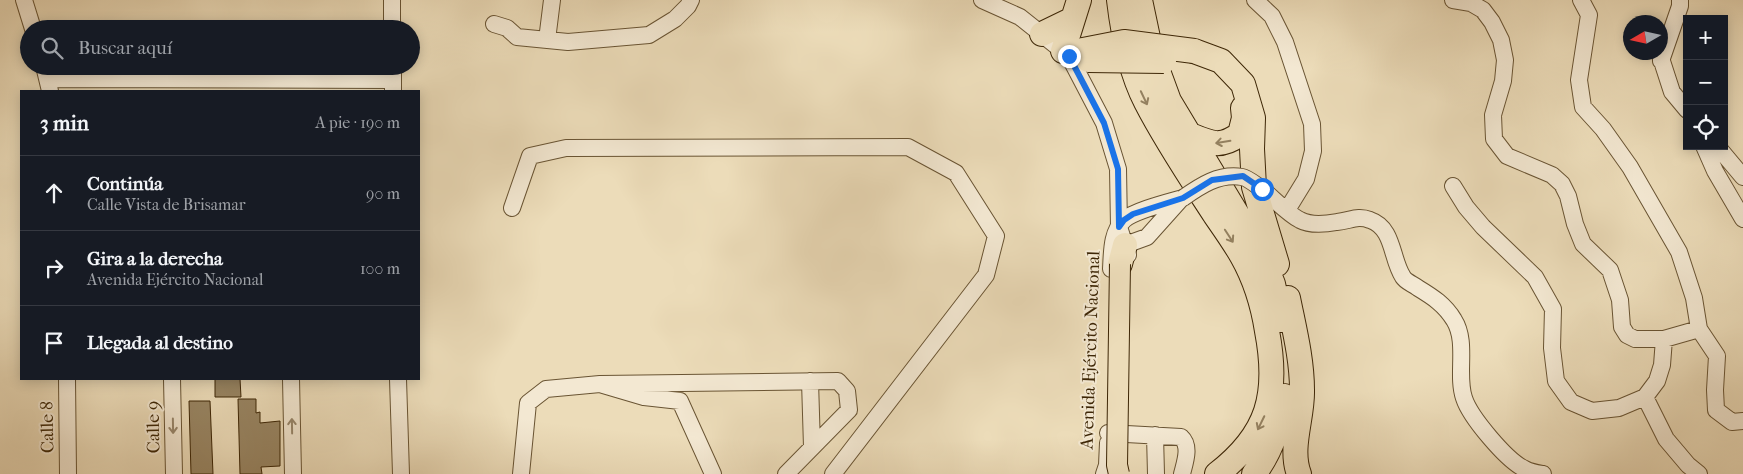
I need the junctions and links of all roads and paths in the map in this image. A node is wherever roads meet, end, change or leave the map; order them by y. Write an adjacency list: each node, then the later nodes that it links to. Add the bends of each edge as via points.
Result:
1 (24, 0): 15 (street)
2 (392, 0): 16 (street)
3 (552, 0): 20 (street)
4 (691, 0): 20 (street, via 676,19 650,35 568,42)
5 (982, 0): 18 (street, Avenida Ejército Nacional, via 1020,17)
6 (1119, 0): 65 (highway, one-way to 65, via 1134,73 1146,101 1171,146 1243,257 1263,305 1272,358 1271,396 1262,423 1242,454)
7 (1140, 0): 27 (highway, via 1151,52 1169,101)
8 (1255, 0): 34 (street, via 1272,16 1285,42 1312,124 1313,151 1306,180)
9 (1453, 0): 40 (street, via 1471,3 1483,10 1501,40 1505,60 1493,115 1494,139 1507,156 1552,175 1562,184 1583,244 1610,270 1620,300 1622,327 1627,335 1635,339)
10 (1581, 0): 39 (street, via 1589,15 1579,80 1583,107 1630,167 1679,252 1694,298)
11 (1670, 0): 14 (street)
12 (1680, 0): 19 (street)
13 (1076, 10): 18 (highway); 21 (highway)
14 (1666, 15)
15 (30, 20)
16 (392, 20)
17 (494, 24): 20 (street, via 507,28 517,37)
18 (1042, 34): 21 (street, Avenida Ejército Nacional)
19 (1668, 37)
20 (547, 40)
21 (1075, 56): 22 (highway, bridge, via 1124,42); 36 (street, Avenida Ejército Nacional, via 1104,123 1118,169)
22 (1194, 56): 27 (highway, one-way to 27, via 1224,75 1242,95 1244,118 1240,134 1229,143 1211,144); 37 (highway, via 1221,61 1243,84 1253,118 1254,188)
23 (1661, 60): 26 (street, via 1672,92)
24 (48, 79): 25 (street)
25 (393, 79)
26 (1683, 105)
27 (1188, 134): 37 (highway)
28 (1706, 150): 35 (street)
29 (1720, 150): 30 (street)
30 (1743, 177)
31 (1453, 186): 47 (street, via 1483,227 1535,277 1553,309 1552,348 1556,381 1571,402 1592,411 1619,408)
32 (1183, 198): 34 (street, bridge, via 1212,180 1243,176); 36 (street, via 1147,237); 36 (street, via 1124,220)
33 (512, 208): 59 (street, via 530,156 566,148 908,147 956,173 996,236 986,276)
34 (1288, 210): 68 (street, via 1300,220 1318,224 1356,217 1380,225 1390,241 1395,263 1404,279 1442,303 1456,321 1461,343 1464,398 1479,422 1508,457 1525,470)
35 (1743, 219)
36 (1121, 245): 49 (street, Avenida Ejército Nacional, via 1130,261); 61 (main road, bridge)
37 (1265, 247): 38 (highway)
38 (1280, 290): 66 (highway, via 1286,346 1284,388 1278,428); 67 (highway, via 1297,341 1302,390 1296,466)
39 (1699, 329): 40 (street); 48 (street, via 1717,356 1716,410 1732,422)
40 (1664, 339): 47 (street, via 1657,381)
41 (67, 380): 52 (street, Calle 8)
42 (172, 380): 53 (street, Calle 9, one-way to 53)
43 (291, 380): 54 (street, one-way to 43)
44 (398, 380): 55 (street)
45 (810, 381): 46 (street); 51 (street); 51 (street, via 838,381 847,391 849,410)
46 (600, 384): 56 (street, via 546,389 528,403); 57 (street, via 644,397 680,401)
47 (1645, 397): 69 (street, via 1666,439)
48 (1743, 421)
49 (1115, 433): 50 (street); 60 (street, Avenida Ejército Nacional); 62 (street, Avenida Ejército Nacional)
50 (1155, 435): 63 (street); 64 (street, via 1181,437 1186,441)
51 (812, 447): 58 (street)
52 (68, 474)
53 (174, 474)
54 (293, 474)
55 (401, 474)
56 (521, 474)
57 (713, 474)
58 (786, 474)
59 (833, 474)
60 (1104, 474)
61 (1119, 474)
62 (1127, 474)
63 (1156, 474)
64 (1182, 474)
65 (1217, 474)
66 (1254, 474)
67 (1299, 474)
68 (1543, 474)
69 (1699, 474)

